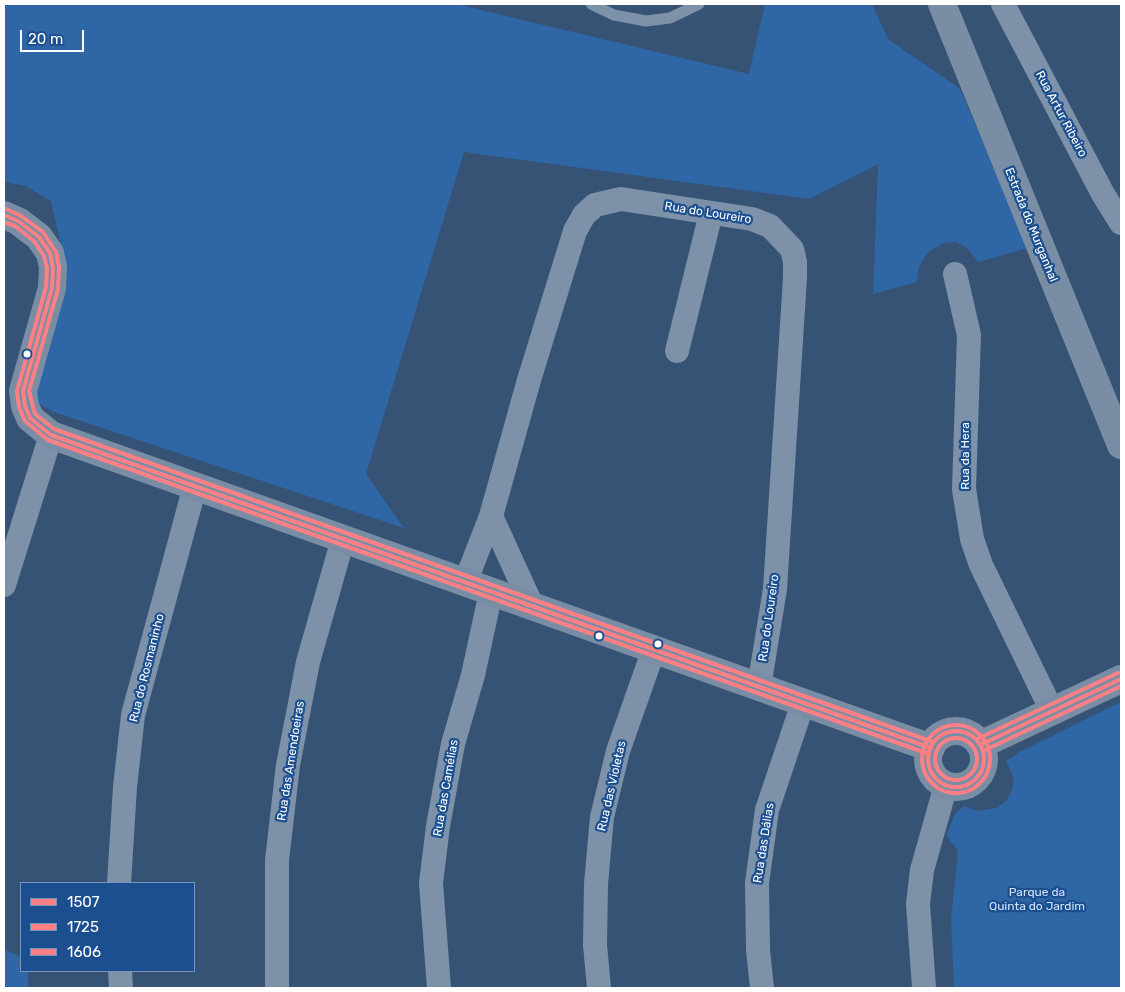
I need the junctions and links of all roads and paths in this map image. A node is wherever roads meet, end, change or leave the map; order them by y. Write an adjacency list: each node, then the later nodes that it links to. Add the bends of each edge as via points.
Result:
1 (592, 4): 6 (lane)
2 (606, 4): 6 (lane)
3 (699, 4): 6 (lane, via 670,18 646,21)
4 (942, 4): 13 (street, Estrada do Murganhal)
5 (1003, 4): 9 (street, Rua Artur Ribeiro)
6 (614, 15)
7 (711, 213): 11 (street); 15 (street, Rua do Loureiro, via 621,199 595,205 584,215 575,230); 23 (street, Rua do Loureiro, via 770,226 792,249 795,262 775,588)
8 (4, 216): 12 (street, via 18,220 40,236 50,253 52,288 23,391 30,418)
9 (1121, 223)
10 (955, 274): 25 (street, Rua da Hera, via 969,335 964,489 972,539 981,565)
11 (678, 351)
12 (51, 435): 14 (street); 18 (street)
13 (1121, 446)
14 (195, 486): 16 (street); 29 (street, Rua do Rosmaninho, via 133,715)
15 (490, 516): 17 (street, Rua do Loureiro); 20 (street)
16 (343, 539): 17 (street); 32 (street, Rua das Amendoeiras, via 308,662 288,765 277,860)
17 (465, 582): 19 (street)
18 (4, 585)
19 (491, 592): 20 (street); 33 (street, Rua das Camélias, via 454,744 437,836 431,883)
20 (532, 606): 21 (street)
21 (654, 650): 23 (street); 34 (street, Rua das Violetas, via 618,751 602,817 596,884 595,945)
22 (1121, 679): 25 (street)
23 (759, 687): 24 (street)
24 (802, 703): 27 (street); 35 (street, Rua das Dálias, via 767,810 757,883)
25 (1052, 711): 26 (street)
26 (980, 745): 27 (street, via 975,738 959,731 942,735); 28 (street, via 984,761 978,776 963,786)
27 (931, 748): 28 (street, via 929,766 938,780)
28 (946, 785): 36 (street, via 922,870 918,904)
29 (119, 882)
30 (120, 972): 31 (street)
31 (121, 988)
32 (277, 988)
33 (439, 988)
34 (599, 988)
35 (762, 988)
36 (924, 988)

